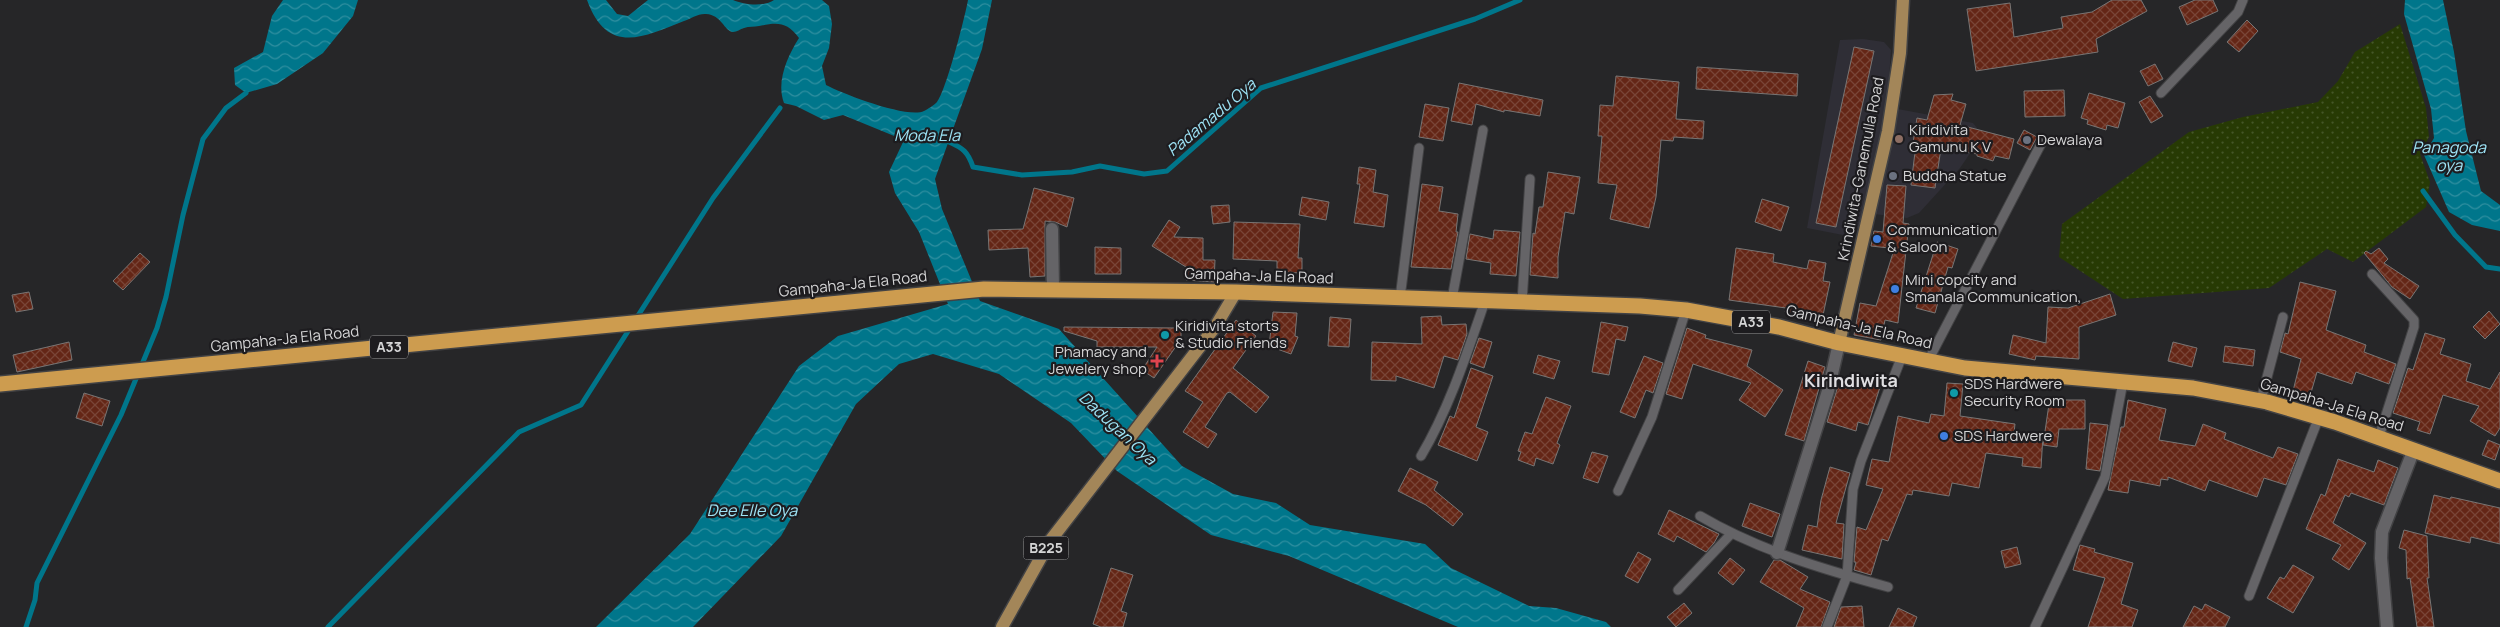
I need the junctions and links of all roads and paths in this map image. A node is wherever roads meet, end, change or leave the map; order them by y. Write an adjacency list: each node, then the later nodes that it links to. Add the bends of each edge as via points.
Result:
1 (1903, 0): 18 (main road, Krindiwita-Ganemulla Road, via 1900,53 1888,131)
2 (2243, 0): 3 (lane, via 2238,12)
3 (2161, 92)
4 (1483, 130): 13 (lane)
5 (2042, 142): 20 (lane)
6 (1420, 148): 12 (lane)
7 (1530, 179): 15 (lane)
8 (1052, 229): 10 (street)
9 (2372, 274): 25 (lane, via 2414,320)
10 (1053, 290): 11 (highway, Gampaha-Ja Ela Road / A33); 22 (highway, Gampaha-Ja Ela Road / A33, via 984,289 937,293)
11 (1236, 292): 12 (highway, Gampaha-Ja Ela Road / A33); 37 (main road, B225, via 1215,327 1050,541)
12 (1400, 298): 13 (highway, Gampaha-Ja Ela Road / A33)
13 (1452, 299): 14 (highway, Gampaha-Ja Ela Road / A33)
14 (1485, 300): 15 (highway, Gampaha-Ja Ela Road / A33); 27 (lane, via 1464,360)
15 (1522, 302): 16 (highway, Gampaha-Ja Ela Road / A33)
16 (1686, 310): 18 (highway, Gampaha-Ja Ela Road / A33, via 1779,327); 29 (lane, via 1652,417)
17 (2283, 316): 23 (lane)
18 (1839, 343): 19 (highway, Gampaha-Ja Ela Road / A33); 32 (street, via 1828,391)
19 (1902, 356): 20 (highway, Gampaha-Ja Ela Road / A33); 33 (lane, via 1853,489)
20 (1928, 361): 21 (highway, Gampaha-Ja Ela Road / A33, via 1965,368)
21 (2123, 382): 23 (highway, Gampaha-Ja Ela Road / A33, via 2193,388); 39 (lane, via 2105,477)
22 (0, 384)
23 (2261, 400): 24 (highway, Gampaha-Ja Ela Road / A33)
24 (2319, 417): 25 (highway, Gampaha-Ja Ela Road / A33); 36 (lane)
25 (2379, 437): 26 (highway, Gampaha-Ja Ela Road / A33)
26 (2414, 449): 28 (highway, Gampaha-Ja Ela Road / A33); 40 (street, via 2382,532)
27 (1421, 456)
28 (2500, 481)
29 (1618, 492)
30 (1700, 516): 31 (lane)
31 (1730, 534): 32 (lane); 35 (lane)
32 (1777, 553): 33 (lane)
33 (1847, 576): 34 (lane); 38 (lane)
34 (1888, 587)
35 (1678, 590)
36 (2250, 596)
37 (1002, 627)
38 (1827, 627)
39 (2035, 627)
40 (2387, 627)

